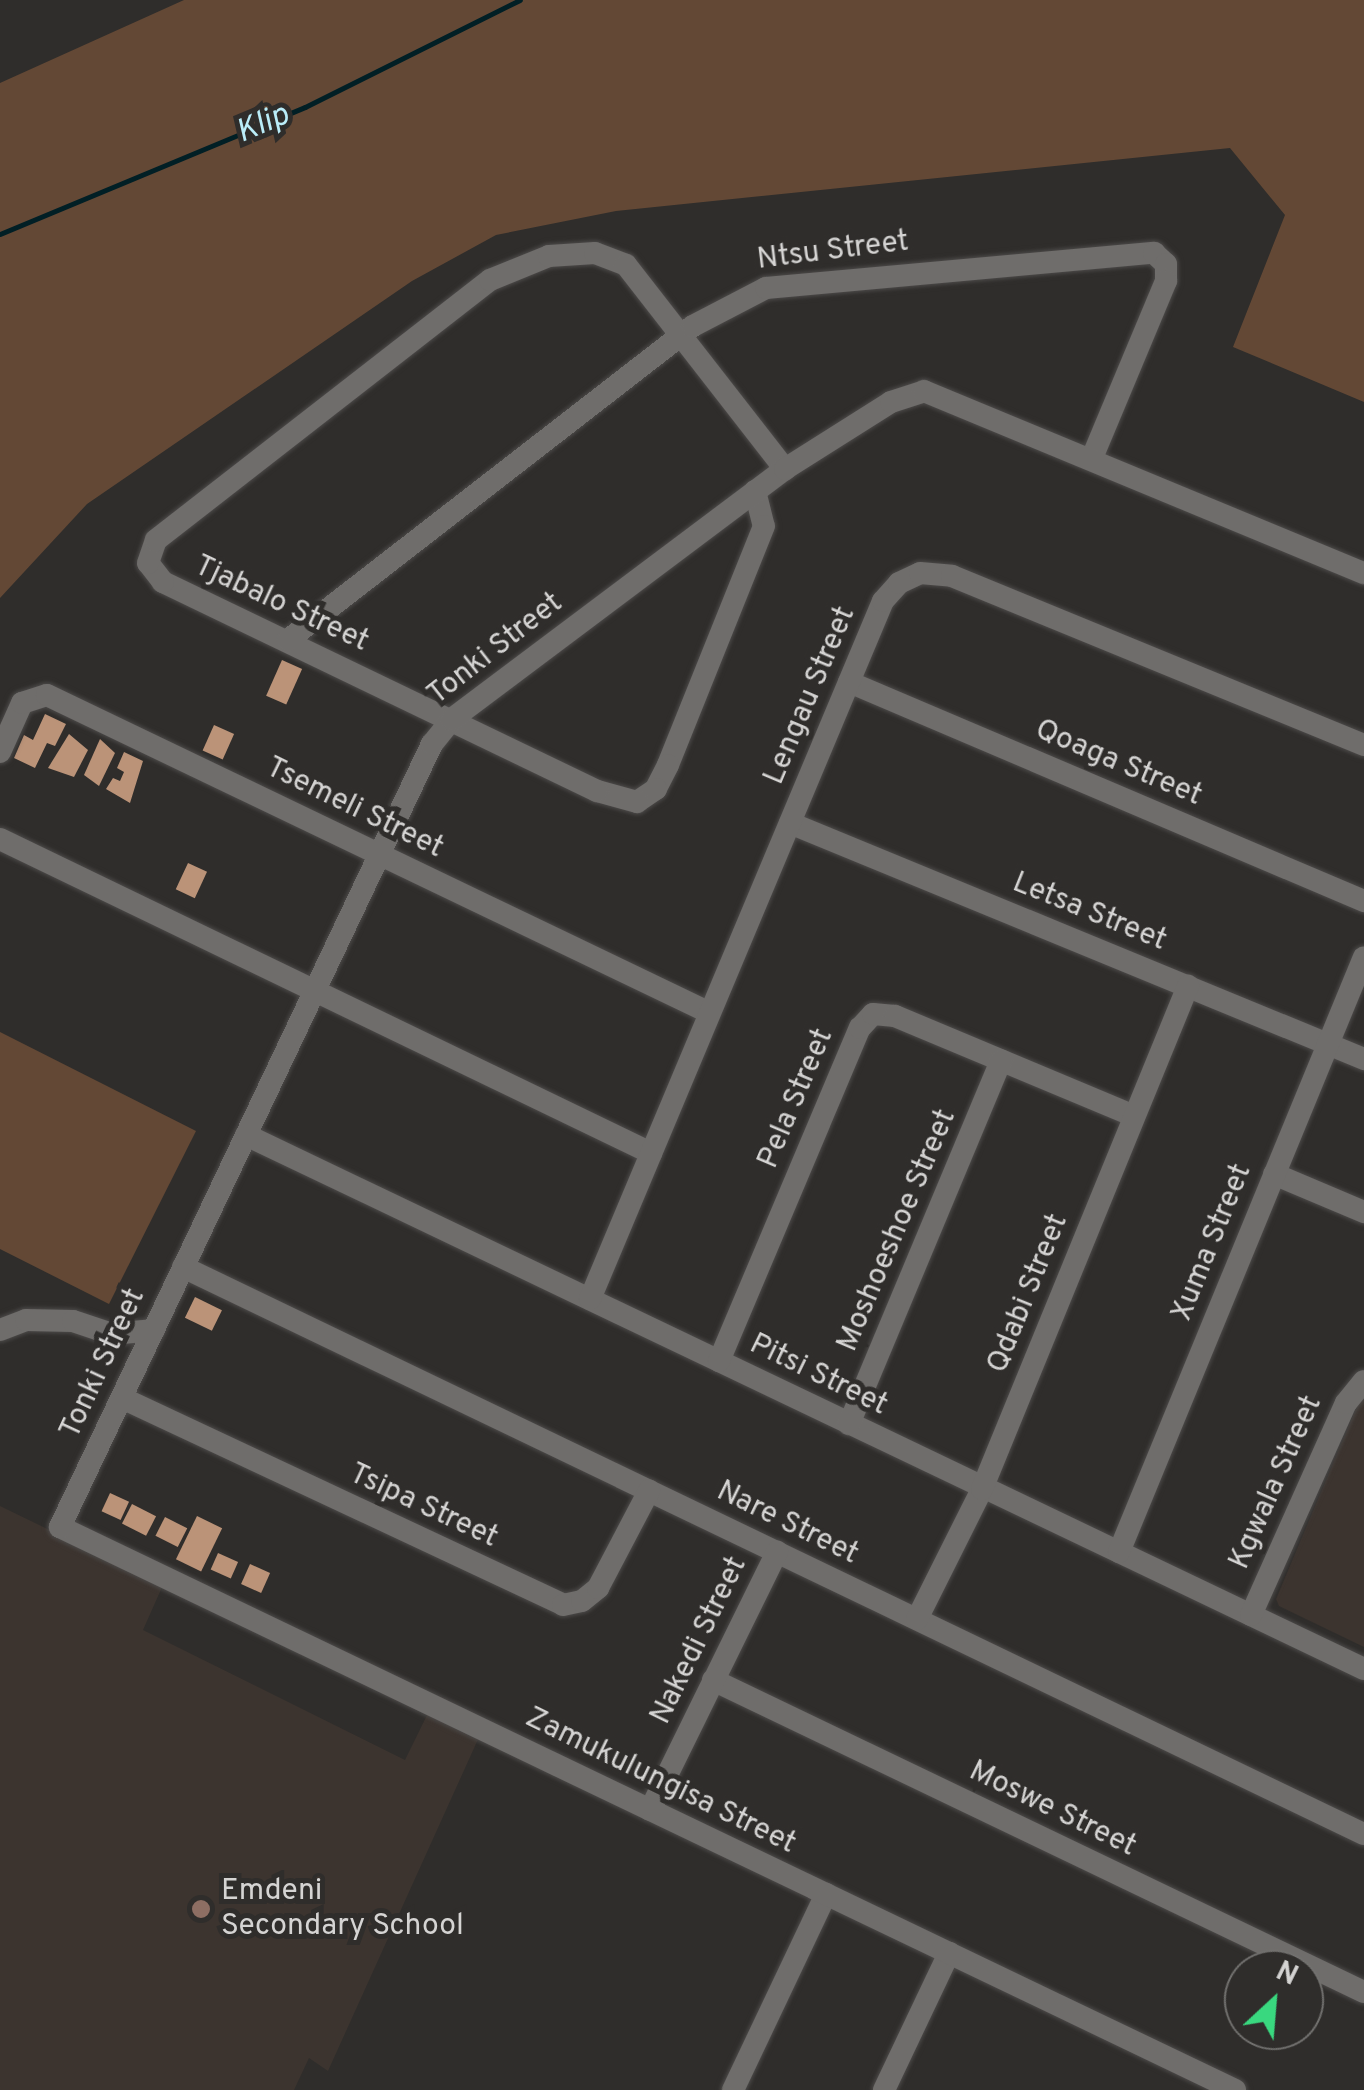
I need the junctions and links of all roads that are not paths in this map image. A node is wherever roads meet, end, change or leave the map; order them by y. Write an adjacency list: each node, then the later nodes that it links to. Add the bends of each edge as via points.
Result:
1 (681, 336): 2 (street, Ntsu Street, via 732,300 766,288 1149,252 1166,264 1166,281); 3 (street, Tjabalo Street); 6 (street, Ntsu Street); 6 (street, Tjabalo Street, via 619,260 584,253 517,265 153,543 148,563 158,578)
2 (1092, 458): 3 (street, Tonki Street, via 917,391); 5 (street, Tonki Street)
3 (785, 469): 4 (street, Tonki Street)
4 (755, 491): 8 (street, Tonki Street); 8 (street, Tjabalo Street, via 764,526 650,796 638,802 609,797)
5 (1364, 572)
6 (288, 640): 8 (street, Tjabalo Street)
7 (850, 682): 9 (street, Lengau Street, via 890,591 914,575 938,572); 11 (street, Lengau Street); 14 (street, Qoaga Street)
8 (452, 719): 13 (street, Tonki Street, via 432,744)
9 (1364, 745)
10 (0, 752): 13 (street, Tsemeli Street, via 22,703 47,694)
11 (790, 822): 16 (street, Letsa Street); 18 (street, Lengau Street)
12 (0, 839): 17 (street)
13 (379, 854): 17 (street, Tonki Street); 18 (street, Tsemeli Street)
14 (1364, 901)
15 (1364, 957): 19 (street, Xuma Street)
16 (1188, 986): 19 (street, Letsa Street); 22 (street, Qdabi Street)
17 (314, 991): 23 (street, Tonki Street); 24 (street)
18 (710, 1013): 24 (street, Lengau Street)
19 (1328, 1044): 20 (street, Letsa Street); 25 (street, Xuma Street)
20 (1364, 1059)
21 (1002, 1062): 22 (street, Pela Street); 31 (street, Pela Street, via 884,1012 866,1018); 34 (street, Moshoeshoe Street)
22 (1134, 1116): 35 (street, Qdabi Street)
23 (246, 1135): 27 (street, Tonki Street); 28 (street, Pitsi Street)
24 (651, 1153): 28 (street, Lengau Street)
25 (1274, 1174): 26 (street); 39 (street, Xuma Street)
26 (1364, 1212)
27 (184, 1267): 30 (street, Tonki Street); 36 (street, Nare Street)
28 (590, 1299): 31 (street, Pitsi Street)
29 (0, 1330): 30 (street, via 26,1320 73,1321 112,1334)
30 (154, 1330): 33 (street, Tonki Street)
31 (719, 1361): 34 (street, Pitsi Street)
32 (1364, 1380): 40 (street, Kgwala Street, via 1346,1402)
33 (122, 1398): 36 (street, Tsipa Street, via 563,1605 598,1588); 37 (street, Tonki Street)
34 (849, 1424): 35 (street, Pitsi Street)
35 (982, 1489): 39 (street, Pitsi Street); 41 (street, Qdabi Street)
36 (649, 1491): 38 (street, Nare Street)
37 (60, 1527): 44 (street, Zamukulungisa Street)
38 (777, 1552): 41 (street, Nare Street); 43 (street, Nakedi Street)
39 (1119, 1552): 40 (street, Pitsi Street)
40 (1251, 1615): 42 (street, Pitsi Street)
41 (917, 1620): 45 (street, Nare Street)
42 (1364, 1669)
43 (714, 1680): 44 (street, Nakedi Street); 48 (street, Moswe Street)
44 (650, 1810): 46 (street, Zamukulungisa Street)
45 (1364, 1834)
46 (826, 1894): 47 (street, Zamukulungisa Street); 50 (street)
47 (949, 1953): 49 (street, Zamukulungisa Street); 51 (street)
48 (1364, 1992)
49 (1230, 2089)
50 (733, 2090)
51 (884, 2090)

